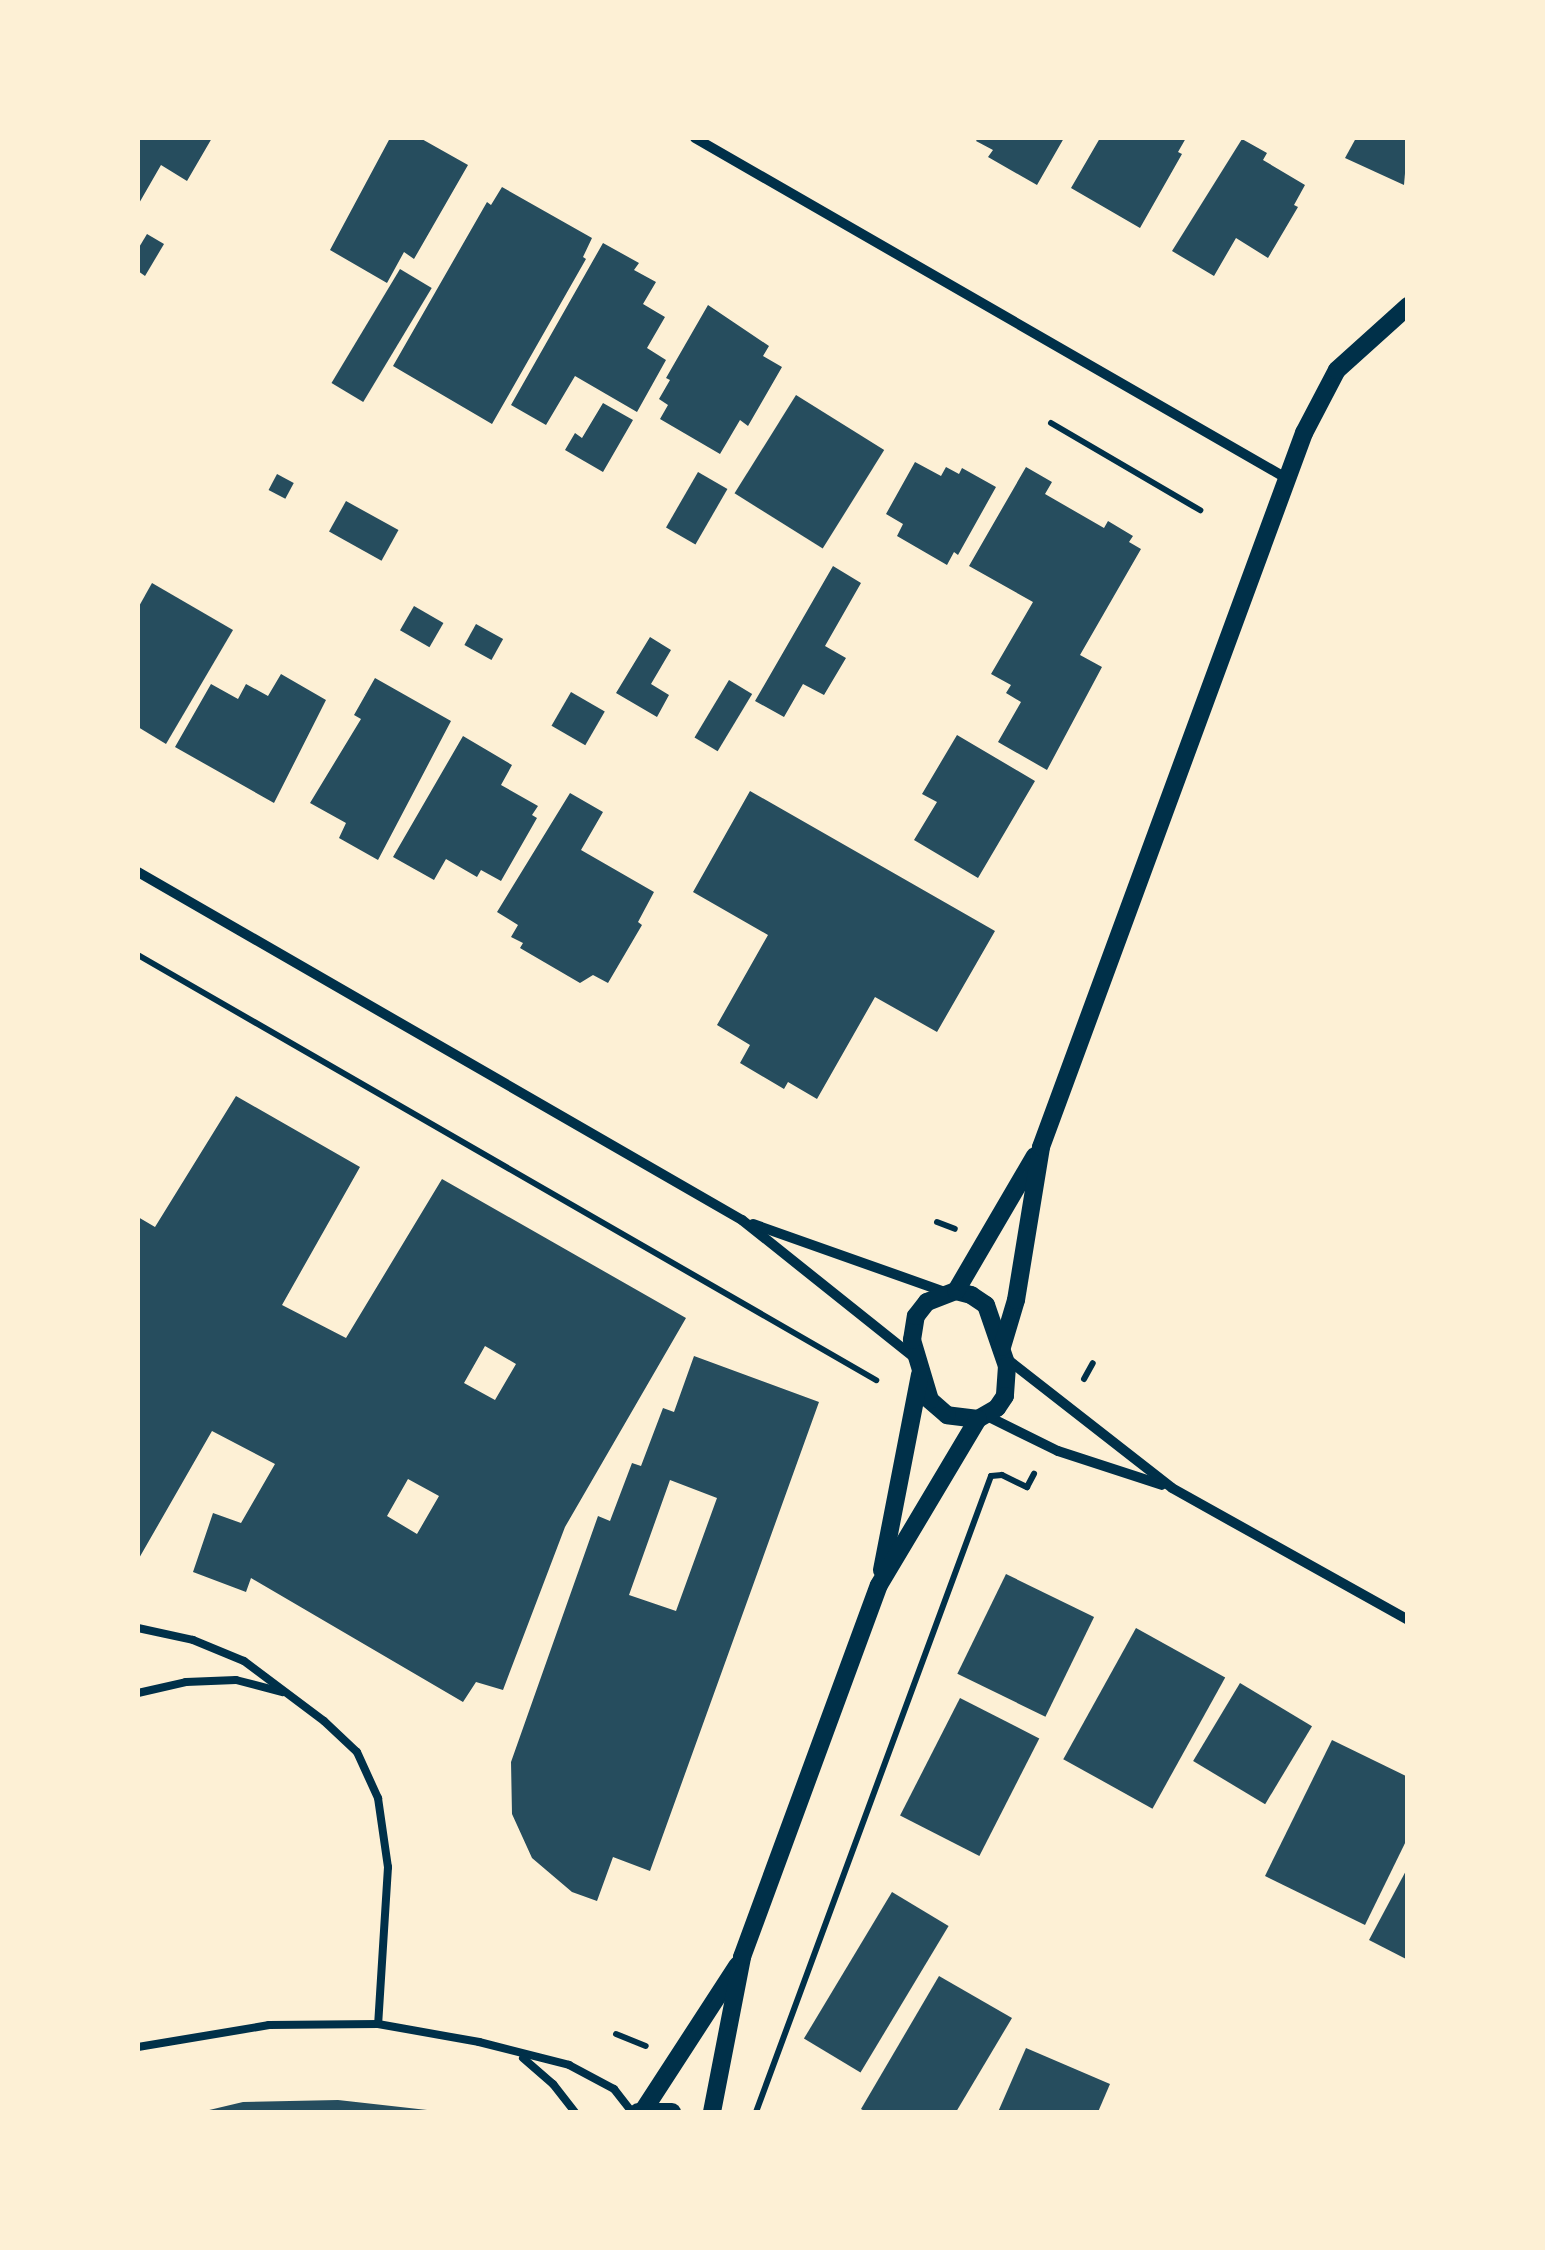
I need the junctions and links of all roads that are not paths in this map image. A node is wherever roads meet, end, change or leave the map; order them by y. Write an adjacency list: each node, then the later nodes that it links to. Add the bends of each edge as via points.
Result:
1 (695, 138): 3 (street)
2 (1408, 306): 3 (street, via 1338,370)
3 (1286, 478): 5 (street)
4 (138, 872): 6 (street)
5 (1041, 1147): 7 (street); 8 (street)
6 (742, 1220): 7 (street); 9 (street)
7 (952, 1292): 8 (street, via 986,1306); 9 (street, via 927,1302 916,1316 912,1340)
8 (1004, 1352): 10 (street, via 1005,1396); 11 (street)
9 (919, 1365): 10 (street, via 930,1400 942,1413); 12 (street)
10 (982, 1417): 11 (street); 12 (street, via 948,1462)
11 (1172, 1488): 13 (street)
12 (880, 1585): 17 (street)
13 (1408, 1620)
14 (138, 1628): 16 (lane, via 244,1661)
15 (138, 1693): 16 (lane, via 236,1680)
16 (286, 1694): 18 (lane, via 357,1752 378,1798 388,1867)
17 (742, 1957): 22 (street); 24 (street)
18 (378, 2024): 19 (lane, via 269,2026); 20 (lane)
19 (138, 2047)
20 (520, 2056): 21 (lane); 22 (lane, via 589,2074)
21 (575, 2112)
22 (638, 2112): 23 (street)
23 (672, 2112)
24 (712, 2112)

